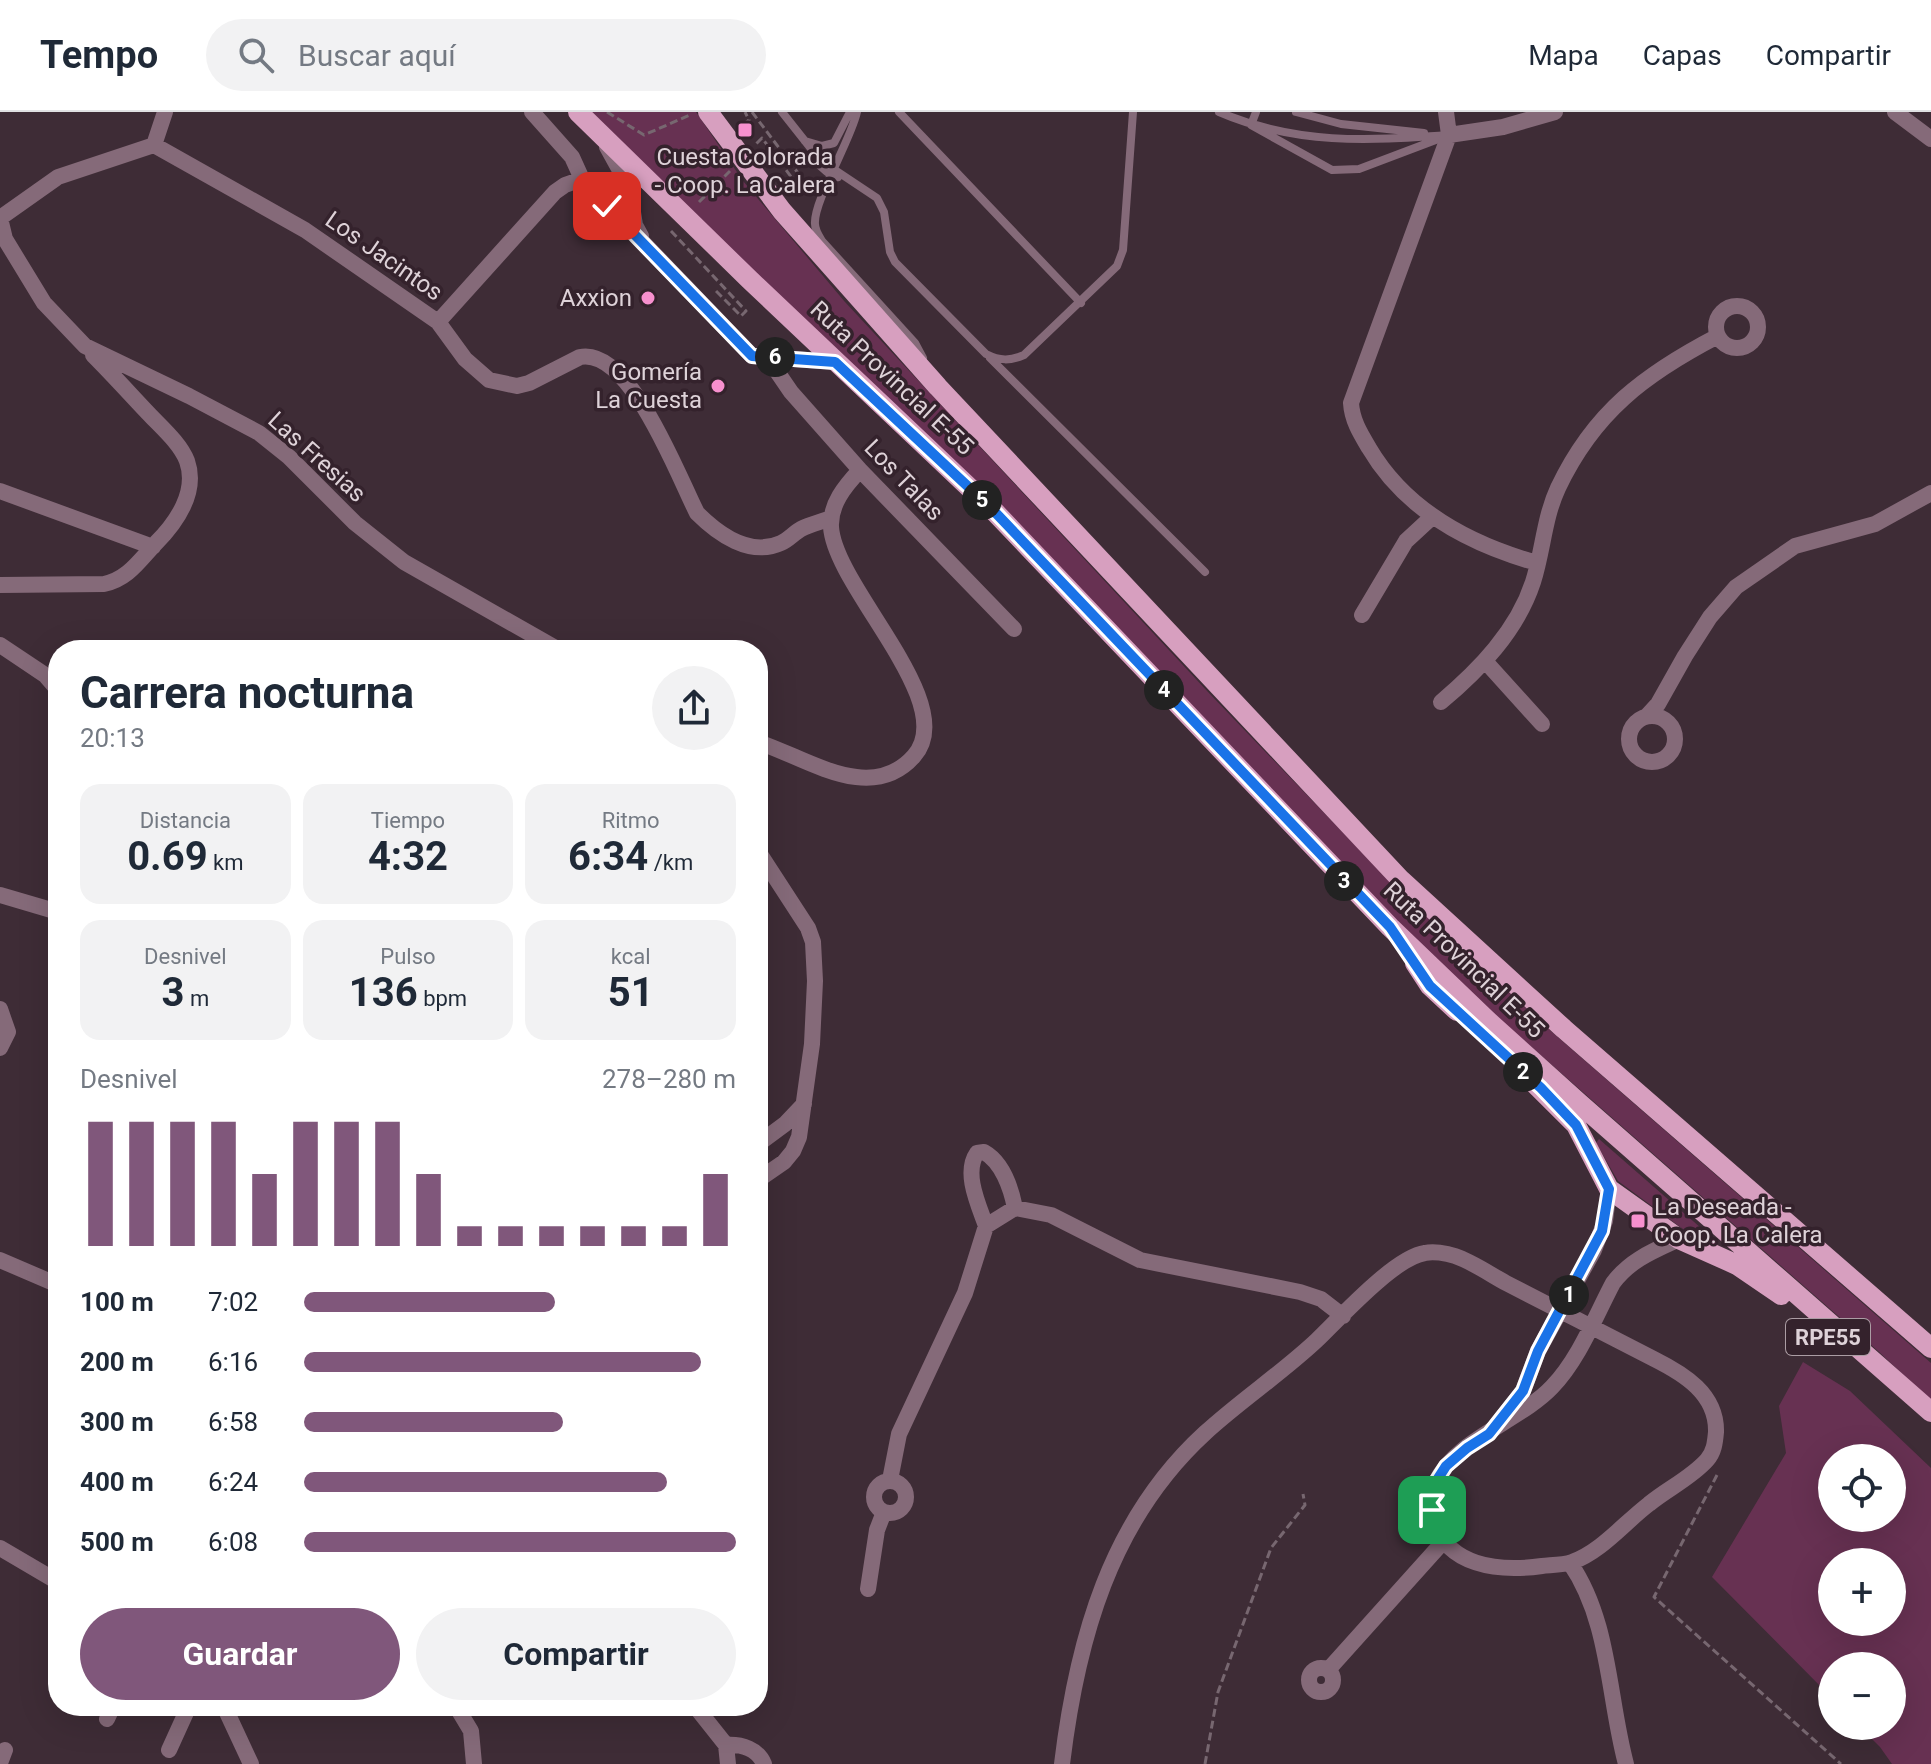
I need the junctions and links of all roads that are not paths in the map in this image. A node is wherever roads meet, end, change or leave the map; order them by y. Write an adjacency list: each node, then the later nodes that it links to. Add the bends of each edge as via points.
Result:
1 (165, 112): 20 (street)
2 (532, 112): 22 (street, via 572,157)
3 (708, 112): 32 (main road, Ruta Provincial E-55 / RPE55, via 782,211)
4 (782, 112): 18 (lane)
5 (850, 112): 18 (lane, via 834,143 815,146)
6 (857, 112): 21 (lane)
7 (899, 112): 25 (lane)
8 (1133, 112): 25 (lane, via 1123,250 1117,266)
9 (1219, 112): 16 (lane)
10 (1256, 112): 16 (lane)
11 (1296, 112): 17 (lane, via 1341,124)
12 (1446, 112): 17 (street)
13 (1555, 112): 17 (street)
14 (1895, 112): 19 (street)
15 (593, 117): 24 (street, via 629,187 635,225); 31 (main road, Ruta Provincial E-55 / RPE55)
16 (1251, 125): 17 (lane, via 1338,141); 17 (lane, via 1332,170 1359,169)
17 (1449, 135): 36 (street, via 1351,403 1358,430 1377,462)
18 (801, 138): 21 (lane); 21 (lane, via 812,159)
19 (1931, 139)
20 (154, 145): 23 (street, via 58,177); 26 (street, Los Jacintos, via 305,230)
21 (832, 172): 29 (lane, via 877,198 895,262); 32 (lane, RPE55, via 816,213 822,241 915,343)
22 (582, 179): 24 (street); 26 (street, via 555,192)
23 (0, 218): 28 (street, Las Fresias, via 5,239 44,303)
24 (646, 247): 30 (street, via 752,356)
25 (1081, 303): 29 (lane, via 1024,355 999,360)
26 (438, 322): 37 (street, Los Jacintos, via 477,372 499,384 529,383 580,357 602,358 638,397 697,513 730,539 767,548)
27 (1718, 336): 39 (street, via 1643,380 1594,428 1557,490)
28 (85, 346): 38 (street, via 187,461 182,509); 44 (street, Las Fresias, via 259,433 404,562)
29 (986, 354): 40 (lane)
30 (767, 357): 31 (street); 33 (street, Los Talas)
31 (835, 362): 55 (main road, Ruta Provincial E-55 / RPE55, via 993,510)
32 (938, 387): 68 (main road, Ruta Provincial E-55 / RPE55, via 1441,918)
33 (860, 470): 37 (street, via 845,485); 43 (street, Los Talas)
34 (0, 491): 38 (street)
35 (1931, 493): 49 (street, via 1875,524 1795,546 1736,587 1710,617)
36 (1432, 517): 39 (street, via 1473,541); 42 (street, via 1406,541)
37 (831, 518): 51 (street, via 844,568 914,684 925,732 904,767 878,779 838,774)
38 (153, 547): 41 (street, via 117,581)
39 (1537, 563): 46 (street, via 1524,601)
40 (1205, 572)
41 (0, 585)
42 (1362, 615)
43 (1014, 629)
44 (541, 640)
45 (0, 645): 47 (street)
46 (1485, 661): 48 (street); 50 (street)
47 (48, 680)
48 (1441, 702)
49 (1655, 713)
50 (1542, 724)
51 (768, 746)
52 (768, 866): 58 (street, via 813,942 814,1013)
53 (0, 895): 54 (street)
54 (48, 909)
55 (1390, 927): 61 (main road, RPE55, via 1430,986 1576,1125); 71 (main road, Ruta Provincial E-55 / RPE55, via 1556,1083)
56 (0, 1009): 57 (street, via 8,1032)
57 (0, 1048)
58 (804, 1104): 59 (street); 60 (street, via 793,1151)
59 (768, 1137)
60 (768, 1174)
61 (1609, 1189): 64 (main road, RPE55); 69 (street, via 1602,1231)
62 (1015, 1208): 63 (street); 63 (street, via 996,1162 977,1153 973,1179); 67 (street, via 1051,1215 1140,1260 1300,1292 1321,1299)
63 (986, 1226): 74 (street, via 965,1293 899,1434)
64 (1679, 1239): 70 (street, via 1642,1256 1621,1273); 72 (main road, RPE55, via 1761,1279)
65 (0, 1260): 66 (street)
66 (48, 1281)
67 (1343, 1316): 78 (street, via 1393,1269 1424,1253 1455,1256 1683,1374 1707,1398 1716,1427 1709,1458 1590,1553); 92 (street, via 1204,1434 1153,1488 1134,1518 1087,1633)
68 (1931, 1348)
69 (1538, 1351): 70 (street, via 1539,1364 1547,1372); 73 (street, via 1523,1391)
70 (1565, 1372): 73 (street, via 1542,1398)
71 (1931, 1412)
72 (1931, 1424)
73 (1489, 1434): 76 (street, via 1446,1466 1437,1480 1432,1510)
74 (890, 1480): 75 (street, via 874,1492 875,1503); 75 (street, via 900,1484 906,1498 897,1511)
75 (884, 1512): 80 (street)
76 (1443, 1542): 78 (street, via 1476,1564 1495,1568); 81 (street)
77 (1, 1549): 79 (street)
78 (1570, 1563): 93 (street, via 1590,1596 1597,1621)
79 (48, 1576)
80 (868, 1589)
81 (1328, 1670)
82 (184, 1716): 87 (street)
83 (229, 1716): 88 (street)
84 (462, 1716): 89 (street, via 471,1731)
85 (703, 1716): 86 (street)
86 (726, 1745): 90 (street); 91 (street, via 753,1750)
87 (169, 1750)
88 (251, 1764)
89 (474, 1764)
90 (728, 1764)
91 (764, 1764)
92 (1062, 1764)
93 (1626, 1764)

